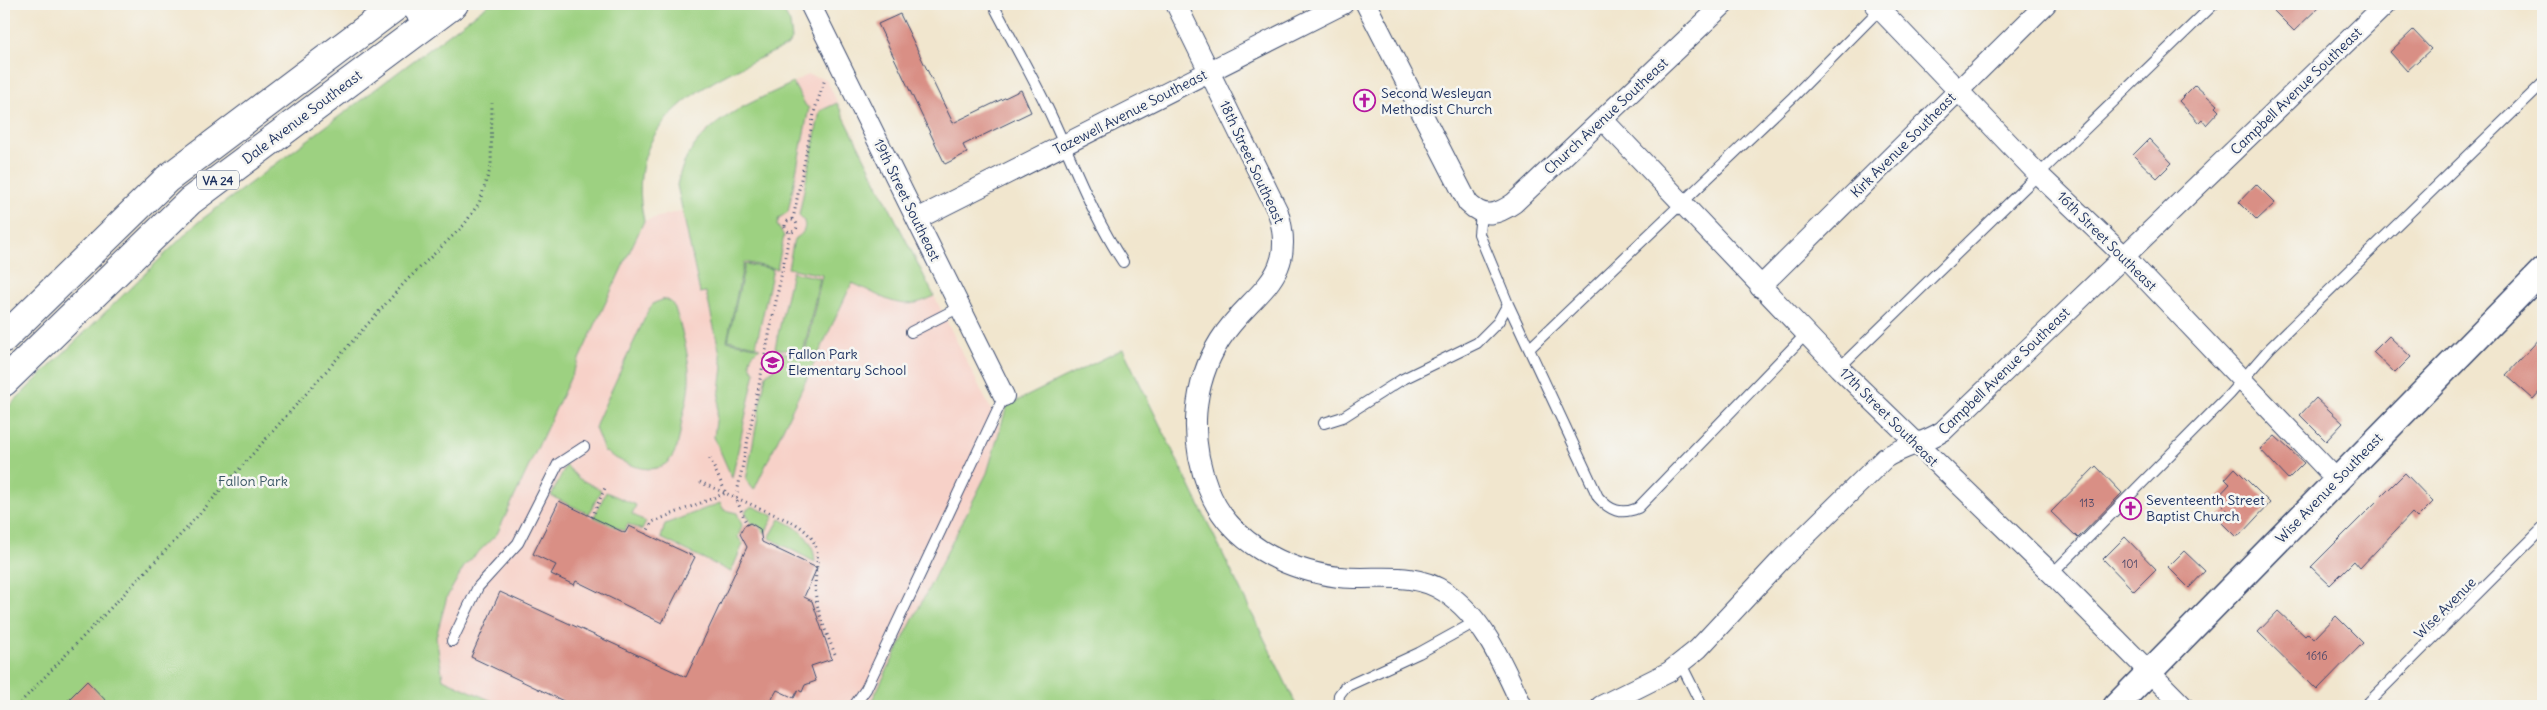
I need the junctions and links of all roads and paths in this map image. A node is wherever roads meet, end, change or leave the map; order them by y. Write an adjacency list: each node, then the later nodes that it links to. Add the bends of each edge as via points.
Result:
1 (399, 4): 36 (main road, VA 24, via 167,179)
2 (409, 4): 14 (street)
3 (454, 4): 14 (main road, Dale Avenue Southeast / VA 24)
4 (810, 4): 26 (street, 19th Street Southeast)
5 (993, 4): 21 (lane)
6 (1176, 4): 15 (street, 18th Street Southeast)
7 (1343, 4): 15 (street, Tazewell Avenue Southeast)
8 (1366, 4): 24 (street, via 1468,203)
9 (1724, 4): 20 (street, Church Avenue Southeast)
10 (2046, 4): 18 (street, Kirk Avenue Southeast)
11 (2214, 4): 22 (lane)
12 (1880, 5): 18 (street, 16th Street Southeast); 23 (lane, via 1793,97)
13 (2377, 7): 28 (street, Campbell Avenue Southeast)
14 (425, 25): 40 (main road, Dale Avenue Southeast / VA 24, via 190,201)
15 (1209, 71): 21 (street, Tazewell Avenue Southeast); 56 (street, 18th Street Southeast, via 1278,212 1284,245 1275,274 1265,291 1221,340 1208,364 1195,423 1200,465 1208,491 1240,536 1283,562 1339,577 1405,578 1428,583 1463,606)
16 (826, 79): 25 (path, via 815,109)
17 (2543, 83): 39 (lane, via 2270,348)
18 (1958, 90): 22 (street, 16th Street Southeast); 31 (street, Kirk Avenue Southeast)
19 (492, 103): 61 (path, via 491,167 479,203 464,225 406,281 187,528)
20 (1603, 120): 23 (street, 17th Street Southeast); 24 (street, Church Avenue Southeast, via 1514,203 1499,214)
21 (1064, 145): 26 (street, Tazewell Avenue Southeast); 29 (lane, via 1103,232)
22 (2039, 175): 28 (street, 16th Street Southeast); 38 (lane)
23 (1681, 202): 31 (street, 17th Street Southeast); 37 (lane)
24 (1481, 213): 32 (lane, via 1479,234)
25 (792, 219): 27 (path, via 798,227); 27 (path, via 785,223)
26 (917, 220): 33 (street, 19th Street Southeast)
27 (790, 232): 50 (path)
28 (2124, 256): 39 (street, 16th Street Southeast); 43 (street, Campbell Avenue Southeast, via 1944,431 1932,439)
29 (1123, 262)
30 (2543, 270): 46 (street, Wise Avenue Southeast)
31 (1760, 287): 35 (street, 17th Street Southeast)
32 (1508, 304): 37 (lane); 42 (lane, via 1498,322 1477,343 1401,380 1342,417)
33 (960, 307): 34 (lane); 41 (street, 19th Street Southeast)
34 (911, 332)
35 (1806, 334): 37 (lane, via 1638,508 1628,512 1615,511 1598,497); 38 (street, 17th Street Southeast)
36 (4, 338)
37 (1529, 349)
38 (1839, 368): 43 (street, 17th Street Southeast)
39 (2242, 380): 46 (street, 16th Street Southeast); 55 (lane)
40 (4, 382)
41 (1004, 396): 62 (lane, via 866,689)
42 (1324, 423)
43 (1914, 443): 55 (street, 17th Street Southeast); 59 (street, Campbell Avenue Southeast, via 1885,458)
44 (584, 447): 57 (lane, via 558,464 518,543 478,587)
45 (709, 457): 49 (path)
46 (2336, 480): 60 (street, Wise Avenue Southeast)
47 (700, 482): 49 (path)
48 (606, 488): 51 (path)
49 (726, 493): 50 (path); 54 (path, via 652,522)
50 (736, 498): 52 (path); 58 (path, via 796,524 812,539 818,559 816,600)
51 (592, 517)
52 (747, 525)
53 (2543, 528): 69 (lane, Wise Avenue)
54 (646, 534)
55 (2052, 574): 60 (street, 17th Street Southeast)
56 (1477, 622): 63 (lane, via 1345,687); 64 (street, 18th Street Southeast)
57 (452, 641)
58 (835, 654)
59 (1681, 664): 65 (street, Campbell Avenue Southeast); 66 (lane)
60 (2149, 672): 67 (street, Wise Avenue Southeast); 68 (street, 17th Street Southeast)
61 (17, 706)
62 (854, 706)
63 (1338, 706)
64 (1522, 706)
65 (1601, 706)
66 (1702, 706)
67 (2116, 706)
68 (2183, 706)
69 (2366, 706)

